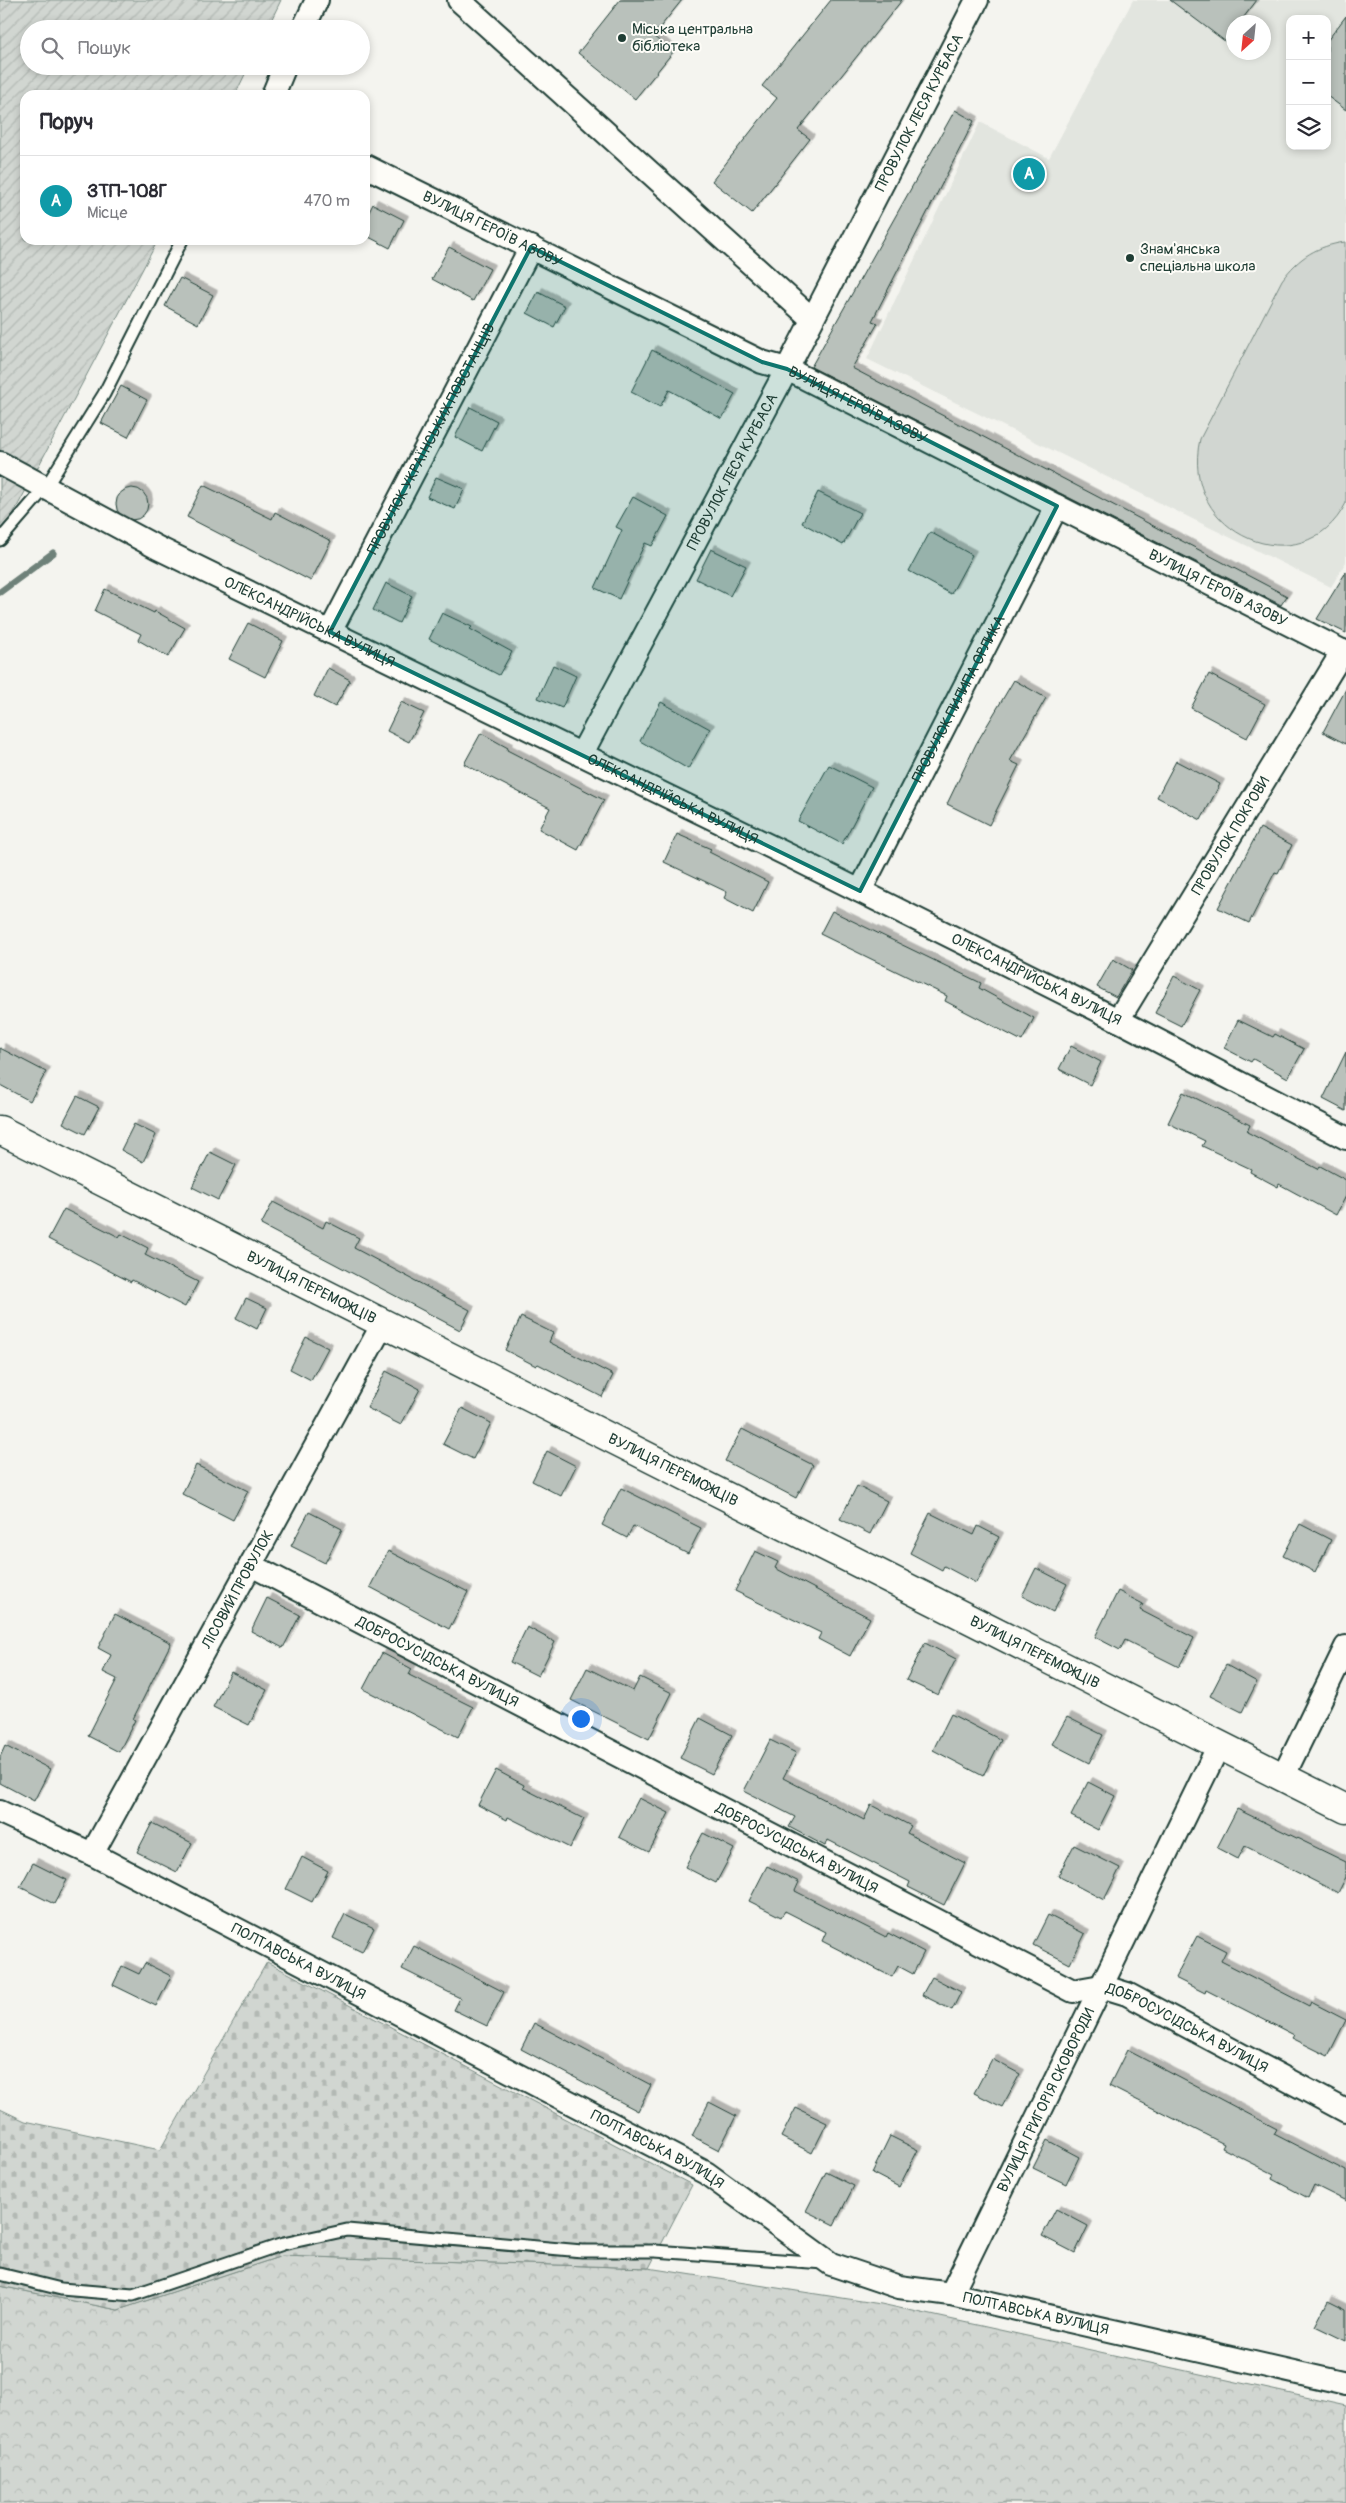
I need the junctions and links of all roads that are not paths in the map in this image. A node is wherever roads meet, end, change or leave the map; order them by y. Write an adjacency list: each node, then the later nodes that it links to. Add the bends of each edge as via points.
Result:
1 (317, 0): 4 (street)
2 (460, 0): 12 (street)
3 (977, 0): 12 (street, ПРОВУЛОК ЛЕСЯ КУРБАСА)
4 (307, 20)
5 (279, 75): 7 (lane)
6 (282, 75): 8 (street)
7 (269, 90)
8 (275, 90)
9 (370, 168): 11 (street, ВУЛИЦЯ ГЕРОЇВ АЗОВУ)
10 (179, 245): 15 (lane, via 104,394)
11 (531, 247): 13 (street, ВУЛИЦЯ ГЕРОЇВ АЗОВУ, via 762,362); 18 (street, ПРОВУЛОК УКРАЇНСЬКИХ ПОВСТАНЦІВ)
12 (812, 319): 13 (street, ПРОВУЛОК ЛЕСЯ КУРБАСА)
13 (787, 369): 16 (street, ВУЛИЦЯ ГЕРОЇВ АЗОВУ); 20 (street, ПРОВУЛОК ЛЕСЯ КУРБАСА)
14 (0, 463): 15 (street, ОЛЕКСАНДРІЙСЬКА ВУЛИЦЯ)
15 (46, 487): 17 (lane); 18 (street, ОЛЕКСАНДРІЙСЬКА ВУЛИЦЯ, via 158,548)
16 (1057, 506): 19 (street, ВУЛИЦЯ ГЕРОЇВ АЗОВУ); 21 (street, ПРОВУЛОК ПИЛИПА ОРЛИКА)
17 (0, 540)
18 (330, 632): 20 (street, ОЛЕКСАНДРІЙСЬКА ВУЛИЦЯ)
19 (1344, 652): 22 (street, ПРОВУЛОК ПОКРОВИ)
20 (581, 755): 21 (street, ОЛЕКСАНДРІЙСЬКА ВУЛИЦЯ)
21 (860, 891): 22 (street, ОЛЕКСАНДРІЙСЬКА ВУЛИЦЯ)
22 (1118, 1020): 24 (street, ОЛЕКСАНДРІЙСЬКА ВУЛИЦЯ)
23 (0, 1130): 25 (street, ВУЛИЦЯ ПЕРЕМОЖЦІВ)
24 (1346, 1138)
25 (384, 1322): 26 (street, ЛІСОВИЙ ПРОВУЛОК); 28 (street, ВУЛИЦЯ ПЕРЕМОЖЦІВ)
26 (251, 1565): 32 (street, ЛІСОВИЙ ПРОВУЛОК); 33 (street, ДОБРОСУСІДСЬКА ВУЛИЦЯ, via 1073,1991)
27 (1346, 1647): 29 (street)
28 (1219, 1745): 29 (street, ВУЛИЦЯ ПЕРЕМОЖЦІВ); 33 (street, ВУЛИЦЯ ГРИГОРІЯ СКОВОРОДИ)
29 (1283, 1777): 30 (street, ВУЛИЦЯ ПЕРЕМОЖЦІВ)
30 (1346, 1808)
31 (0, 1812): 32 (street, ПОЛТАВСЬКА ВУЛИЦЯ)
32 (92, 1854): 35 (street, ПОЛТАВСЬКА ВУЛИЦЯ, via 706,2173)
33 (1101, 1986): 34 (street, ДОБРОСУСІДСЬКА ВУЛИЦЯ, via 1127,1994); 37 (street, ВУЛИЦЯ ГРИГОРІЯ СКОВОРОДИ)
34 (1346, 2111)
35 (831, 2264): 36 (lane, via 655,2251 582,2251 347,2230 283,2244 133,2295 61,2289); 37 (street, ПОЛТАВСЬКА ВУЛИЦЯ, via 899,2287)
36 (0, 2274)
37 (951, 2294): 38 (street, ПОЛТАВСЬКА ВУЛИЦЯ)
38 (1346, 2384)

